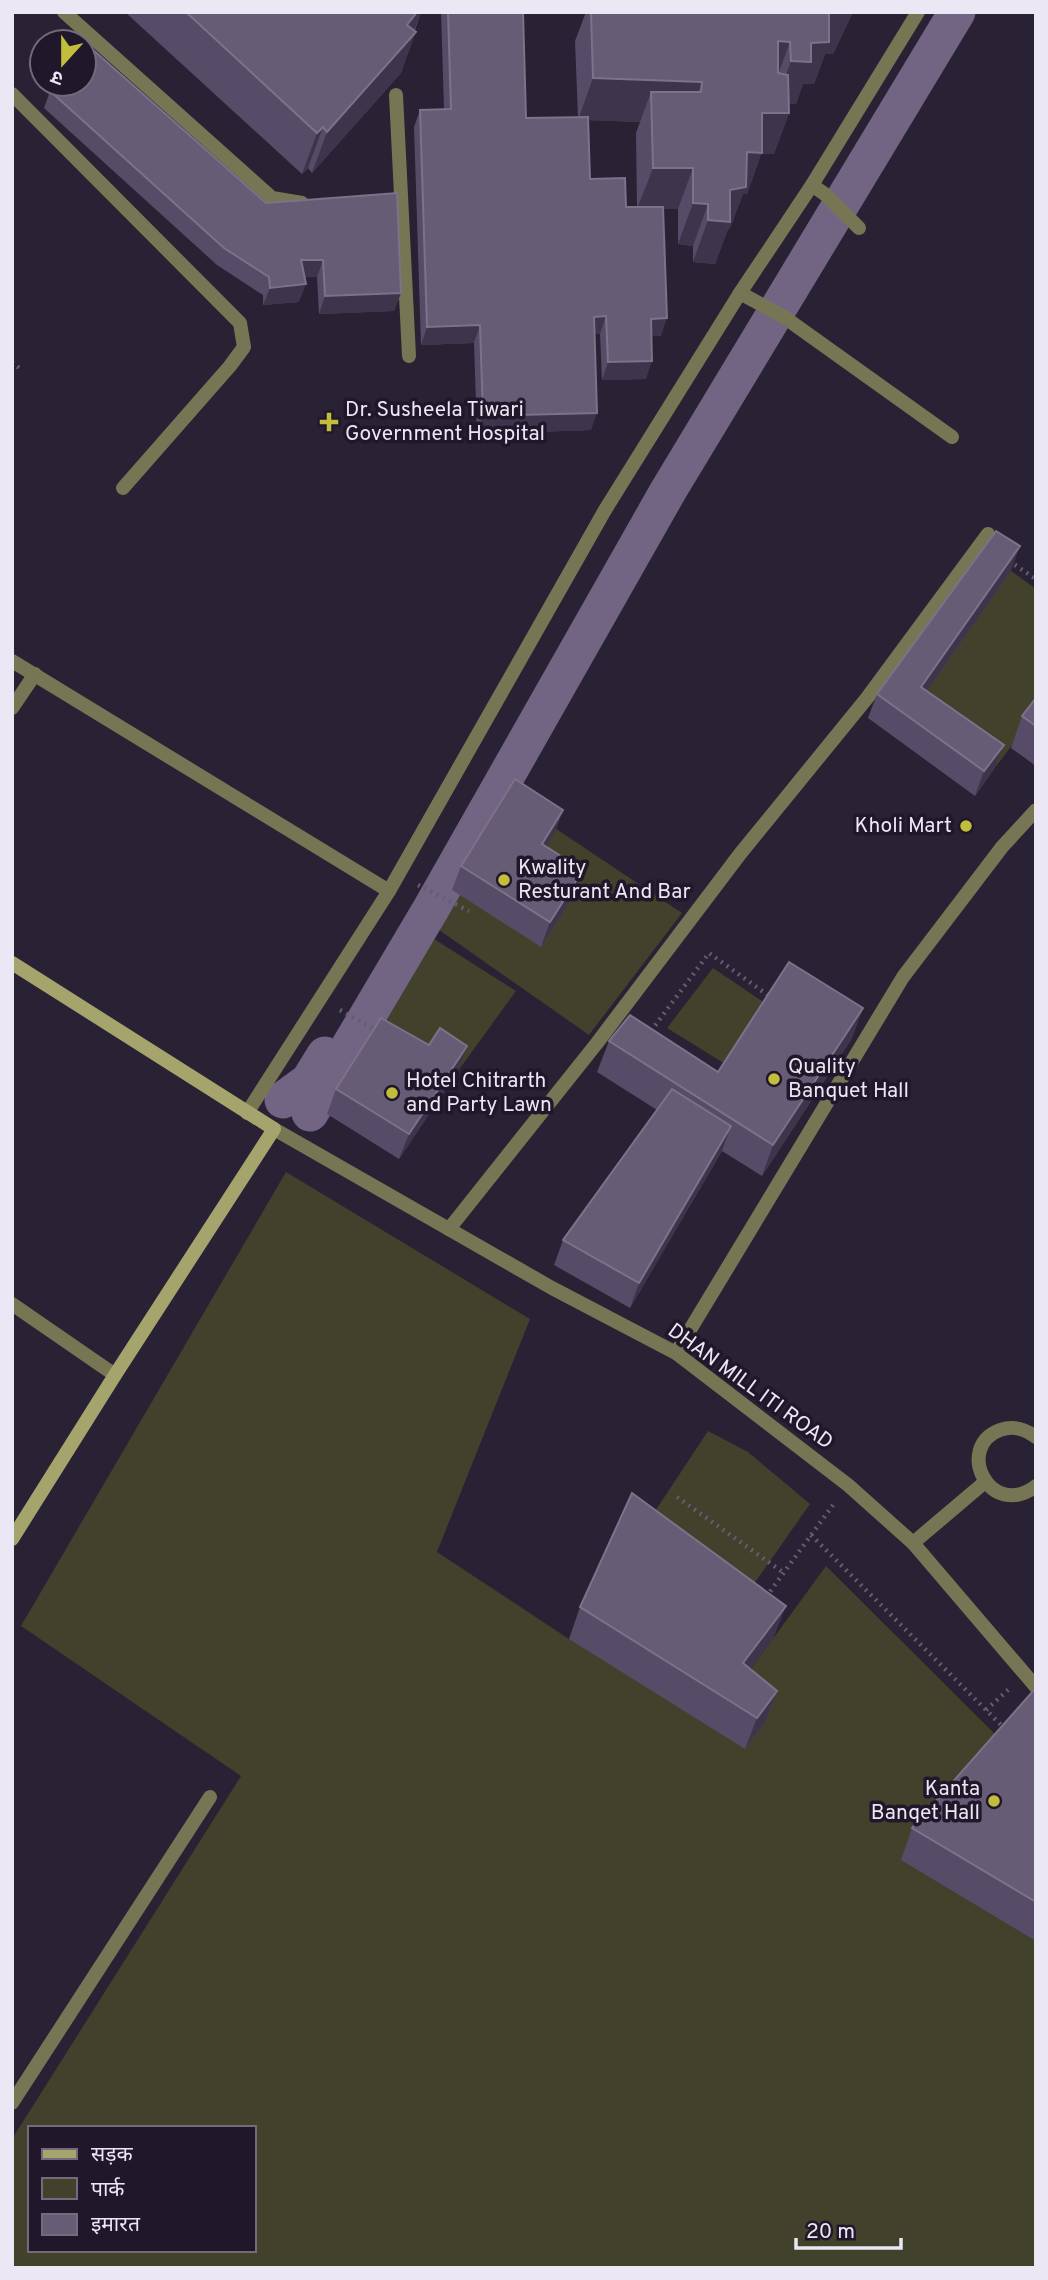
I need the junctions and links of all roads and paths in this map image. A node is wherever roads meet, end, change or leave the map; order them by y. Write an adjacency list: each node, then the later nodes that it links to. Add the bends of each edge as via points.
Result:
1 (64, 12): 6 (street, via 272,198)
2 (918, 12): 5 (street)
3 (12, 94): 13 (street, via 240,323 244,347)
4 (396, 95): 9 (street, via 395,200)
5 (812, 185): 7 (street); 8 (street)
6 (312, 203)
7 (859, 228)
8 (740, 293): 12 (street, via 785,317); 21 (street, via 605,510)
9 (409, 356)
10 (12, 362): 11 (path)
11 (19, 368)
12 (952, 437)
13 (123, 488)
14 (986, 538): 15 (path); 26 (street)
15 (1036, 579)
16 (12, 661): 17 (street)
17 (35, 674): 18 (street); 21 (street)
18 (12, 708)
19 (1036, 810): 34 (street, via 1002,847 904,977)
20 (411, 881): 22 (path)
21 (390, 891): 30 (street)
22 (469, 911)
23 (12, 963): 30 (main road)
24 (769, 996): 27 (path, via 709,953)
25 (337, 1009): 28 (path)
26 (621, 1011): 27 (path); 32 (street)
27 (651, 1031): 29 (path)
28 (386, 1036)
29 (662, 1038)
30 (247, 1113): 31 (main road)
31 (274, 1129): 32 (street, DHAN MILL ITI ROAD); 35 (main road)
32 (449, 1229): 34 (street, DHAN MILL ITI ROAD)
33 (12, 1304): 35 (street)
34 (676, 1353): 38 (street, DHAN MILL ITI ROAD)
35 (115, 1375): 42 (main road)
36 (1036, 1437): 37 (street, via 1018,1428 995,1432 986,1440 978,1460)
37 (985, 1482): 39 (street, via 1003,1494 1014,1495); 43 (street)
38 (848, 1485): 41 (path); 43 (street, DHAN MILL ITI ROAD)
39 (1036, 1486)
40 (677, 1497): 44 (path)
41 (811, 1535): 44 (path); 47 (path)
42 (12, 1539)
43 (913, 1543): 46 (street, DHAN MILL ITI ROAD)
44 (784, 1573): 45 (path)
45 (761, 1604)
46 (1036, 1687)
47 (1010, 1735)
48 (210, 1797): 49 (street)
49 (12, 2103)

